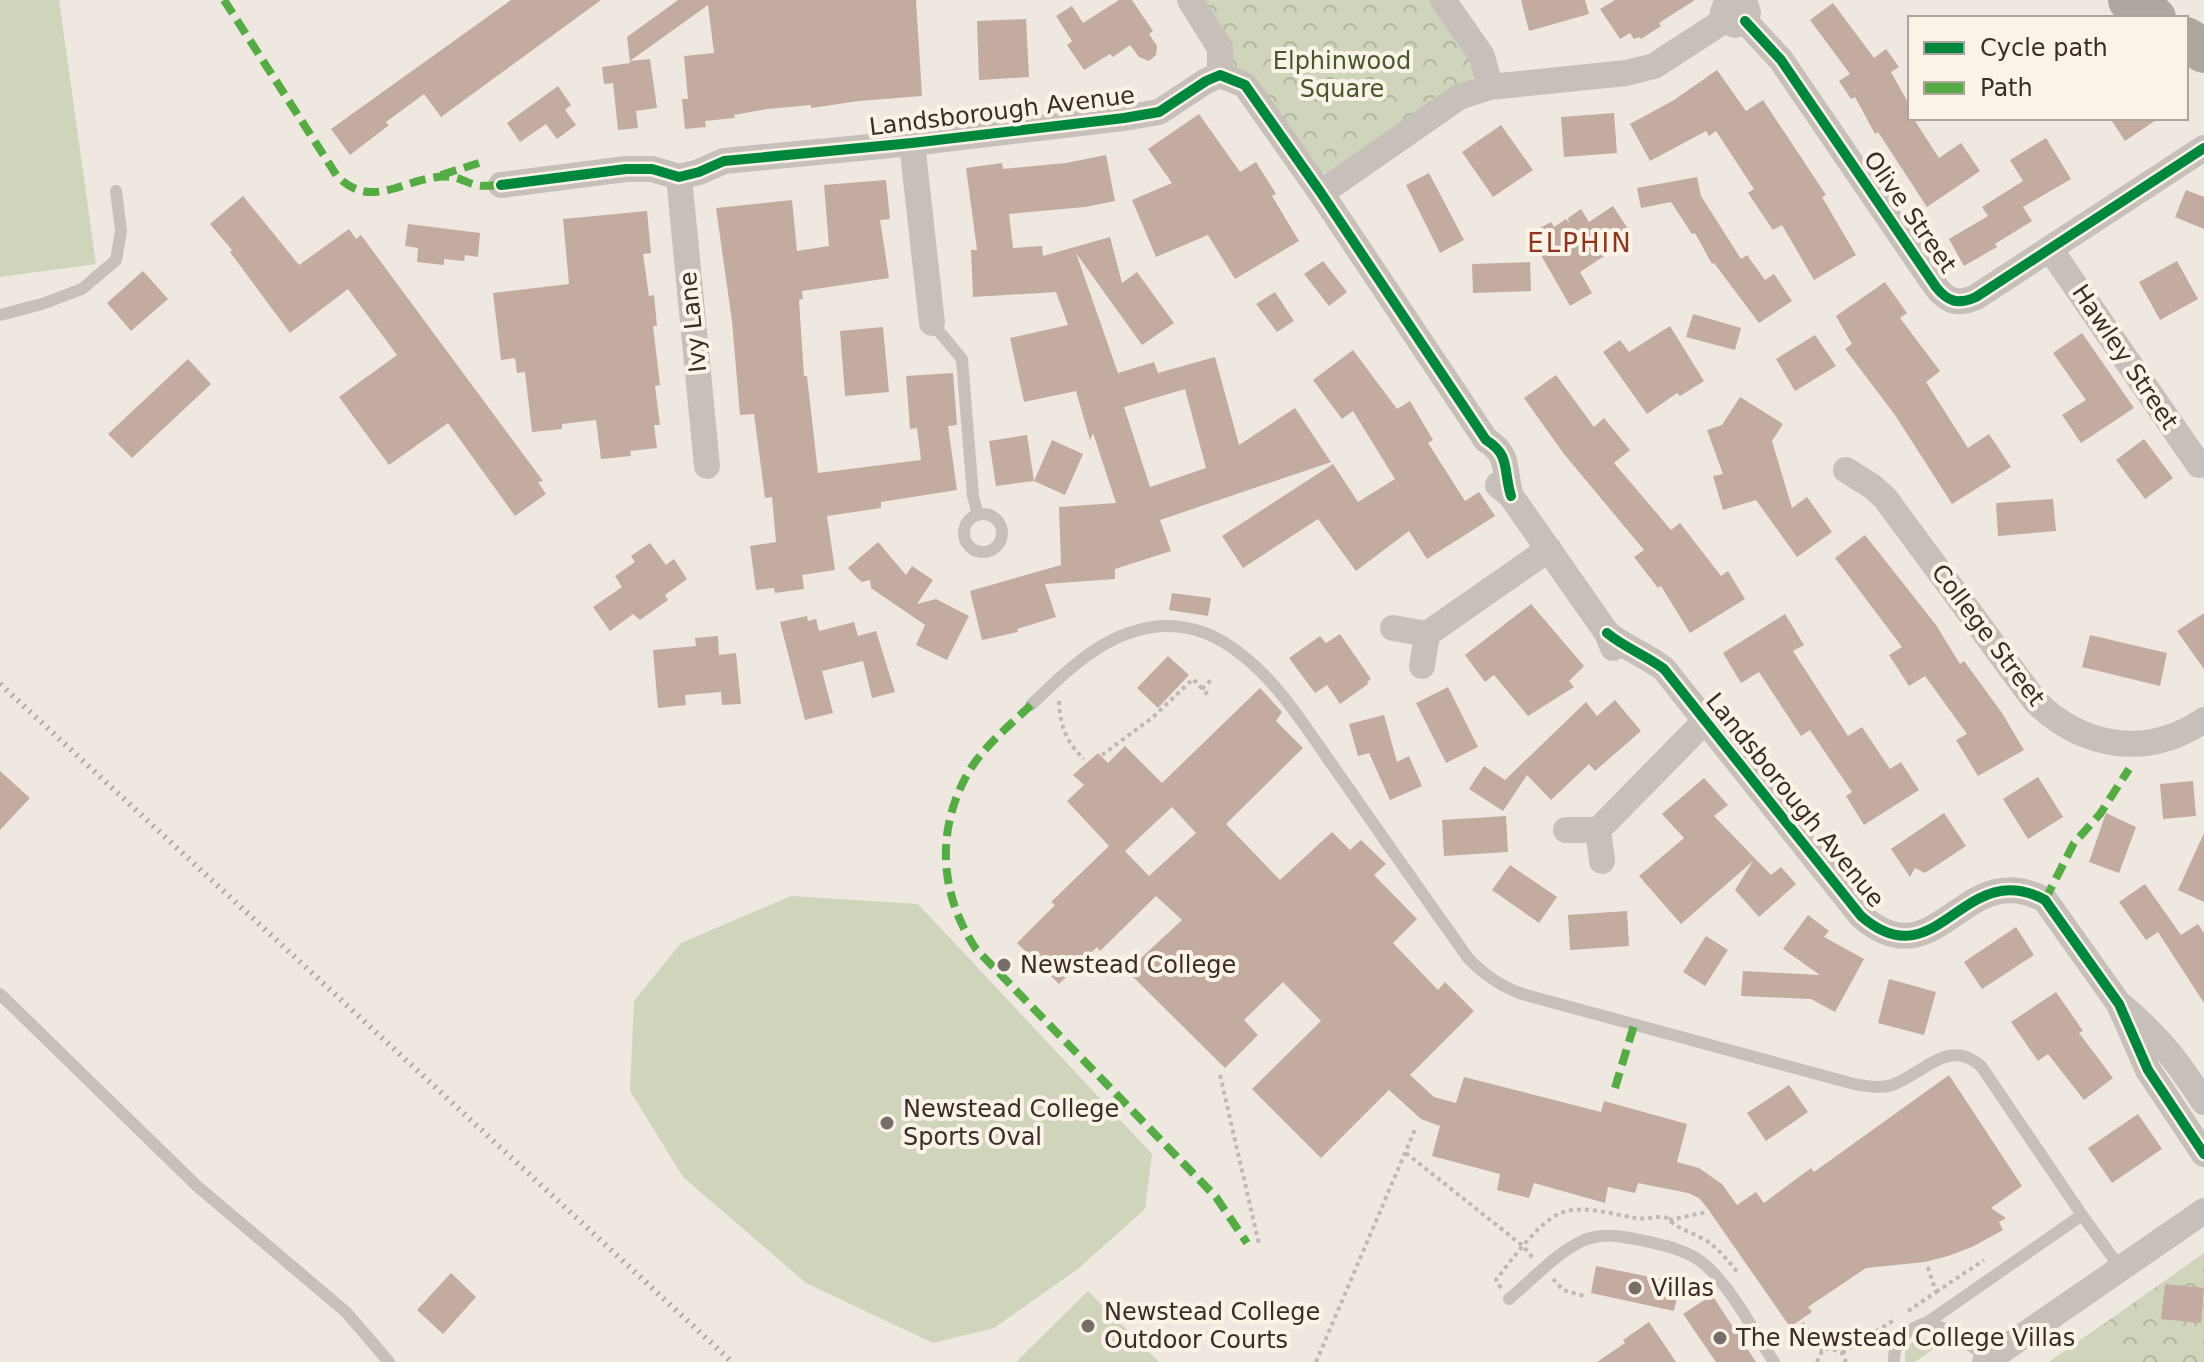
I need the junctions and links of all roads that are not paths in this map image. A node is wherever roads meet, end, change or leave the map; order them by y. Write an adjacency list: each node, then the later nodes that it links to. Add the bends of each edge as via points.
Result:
1 (1190, 0): 6 (street, via 1220,48)
2 (1443, 0): 7 (street, via 1482,56)
3 (2130, 0): 5 (highway)
4 (1733, 7): 7 (street, via 1654,66); 14 (street, Olive Street, via 1781,60 1945,297 1964,302 1976,297)
5 (2151, 16)
6 (1220, 75): 8 (street, Landsborough Avenue, via 1159,112); 13 (street, Landsborough Avenue, via 1245,85)
7 (1490, 87): 13 (street, via 1459,97)
8 (912, 143): 10 (street, Landsborough Avenue, via 724,161); 16 (street)
9 (2204, 148): 14 (street, Olive Street)
10 (679, 177): 11 (street, via 626,169); 18 (street, Ivy Lane)
11 (501, 185)
12 (116, 191): 15 (lane, via 121,231 116,260 82,289)
13 (1321, 193): 21 (street, Landsborough Avenue, via 1486,440 1499,447 1511,496)
14 (2050, 249): 17 (street, Hawley Street)
15 (0, 315)
16 (932, 323): 20 (lane, via 962,359)
17 (2199, 465)
18 (707, 466)
19 (1846, 470): 27 (street, College Street, via 1885,498 2035,701 2061,724 2094,738 2135,744 2174,736)
20 (978, 515)
21 (1549, 549): 23 (street); 26 (street, Landsborough Avenue, via 1607,633 1664,669)
22 (1393, 628): 23 (street)
23 (1427, 634): 24 (street)
24 (1422, 666)
25 (1031, 705): 36 (lane, via 1080,659 1119,636 1164,626 1221,639 1245,657 1301,718 1484,974 1522,994 1854,1084 1891,1086 1945,1056 1972,1058)
26 (1706, 720): 29 (street); 32 (street, Landsborough Avenue, via 1876,929 1910,936 1999,889 2030,892 2045,900 2062,921)
27 (2204, 720)
28 (1566, 830): 29 (street)
29 (1598, 830): 30 (street)
30 (1602, 861)
31 (0, 994): 41 (lane, via 197,1186 346,1312)
32 (2119, 1004): 33 (street, Landsborough Avenue, via 2152,1031); 34 (street, Landsborough Avenue, via 2148,1070)
33 (2204, 1102)
34 (2204, 1154)
35 (2204, 1211): 37 (street)
36 (2082, 1215): 37 (lane); 39 (lane)
37 (2121, 1269): 40 (street)
38 (1509, 1299): 42 (lane, via 1584,1239 1626,1237 1685,1252 1702,1262)
39 (1928, 1322): 40 (lane); 43 (lane, via 1899,1339)
40 (1988, 1360)
41 (389, 1362)
42 (1774, 1362)
43 (1894, 1362)

